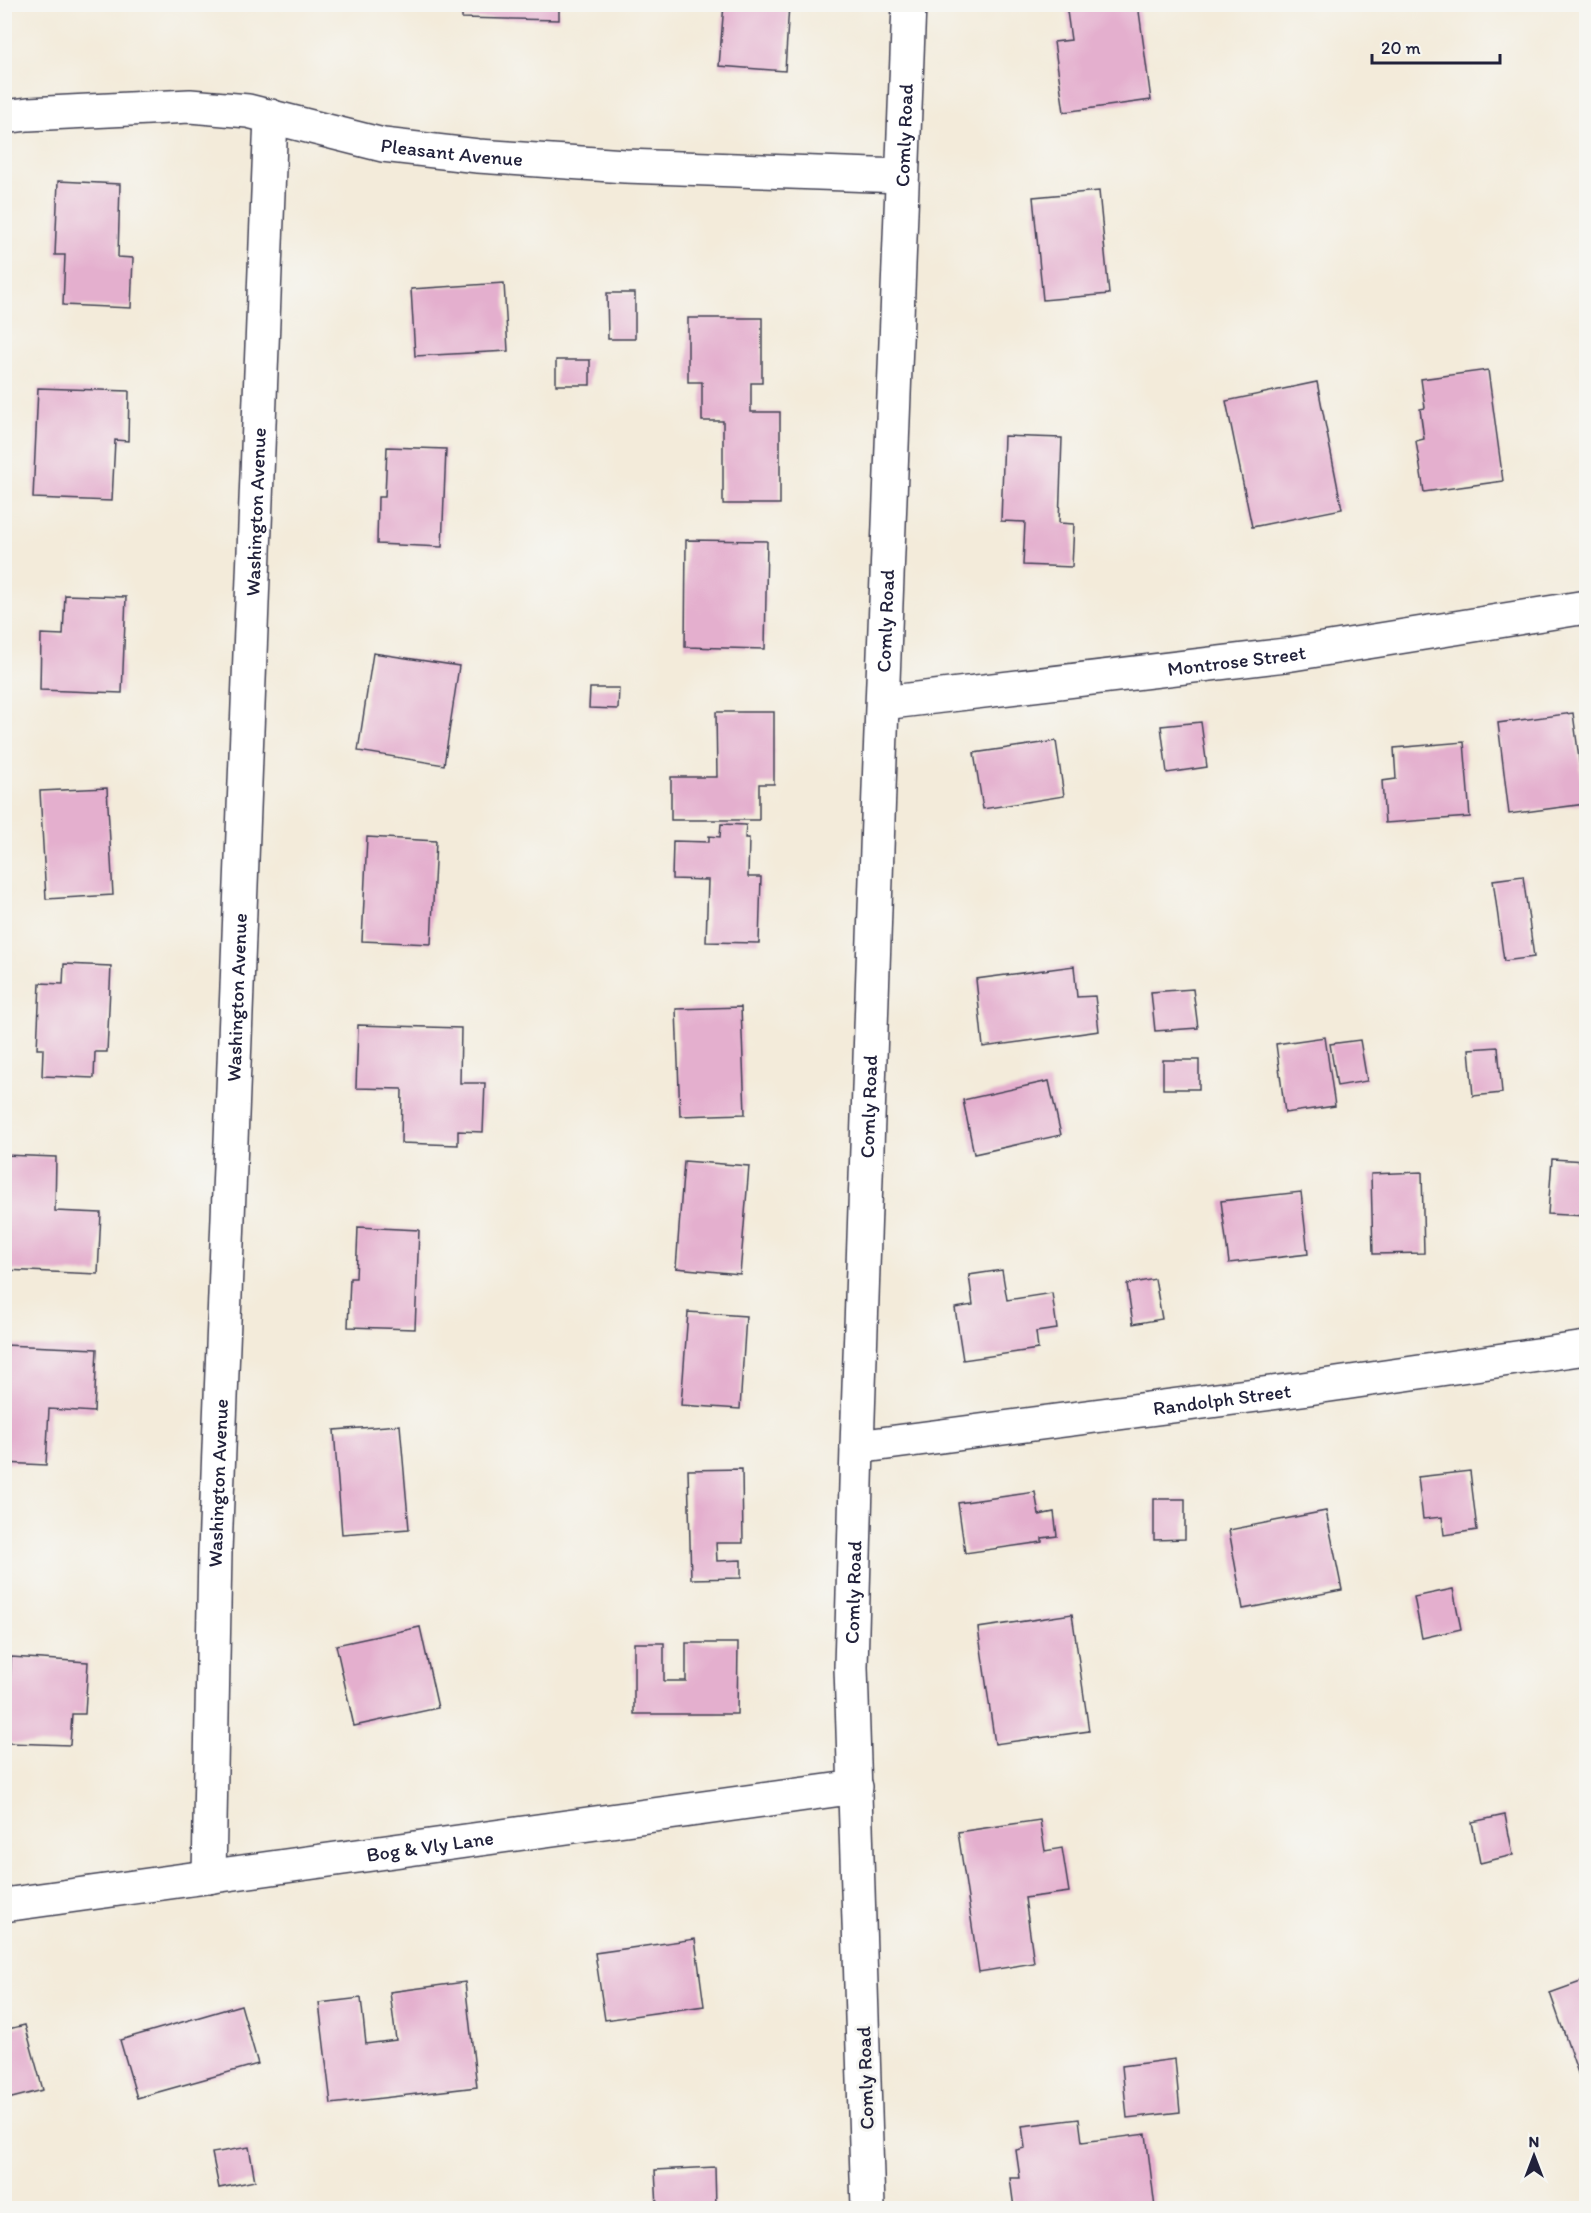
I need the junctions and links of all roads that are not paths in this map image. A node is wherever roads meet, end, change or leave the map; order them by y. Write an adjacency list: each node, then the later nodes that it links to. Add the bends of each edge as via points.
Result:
1 (909, 4): 4 (street, Comly Road)
2 (271, 116): 3 (street, Pleasant Avenue, via 190,106); 4 (street, Pleasant Avenue, via 383,145 478,156 625,166); 10 (street, Washington Avenue, via 214,1551)
3 (4, 117)
4 (902, 176): 6 (street, Comly Road)
5 (1587, 607): 6 (street, Montrose Street, via 1286,654)
6 (882, 703): 8 (street, Comly Road)
7 (1587, 1348): 8 (street, Randolph Street)
8 (857, 1447): 9 (street, Comly Road, via 852,1667)
9 (856, 1787): 10 (street, Bog & Vly Lane); 12 (street, Comly Road)
10 (209, 1877): 11 (street, Bog & Vly Lane)
11 (4, 1905)
12 (868, 2208)

